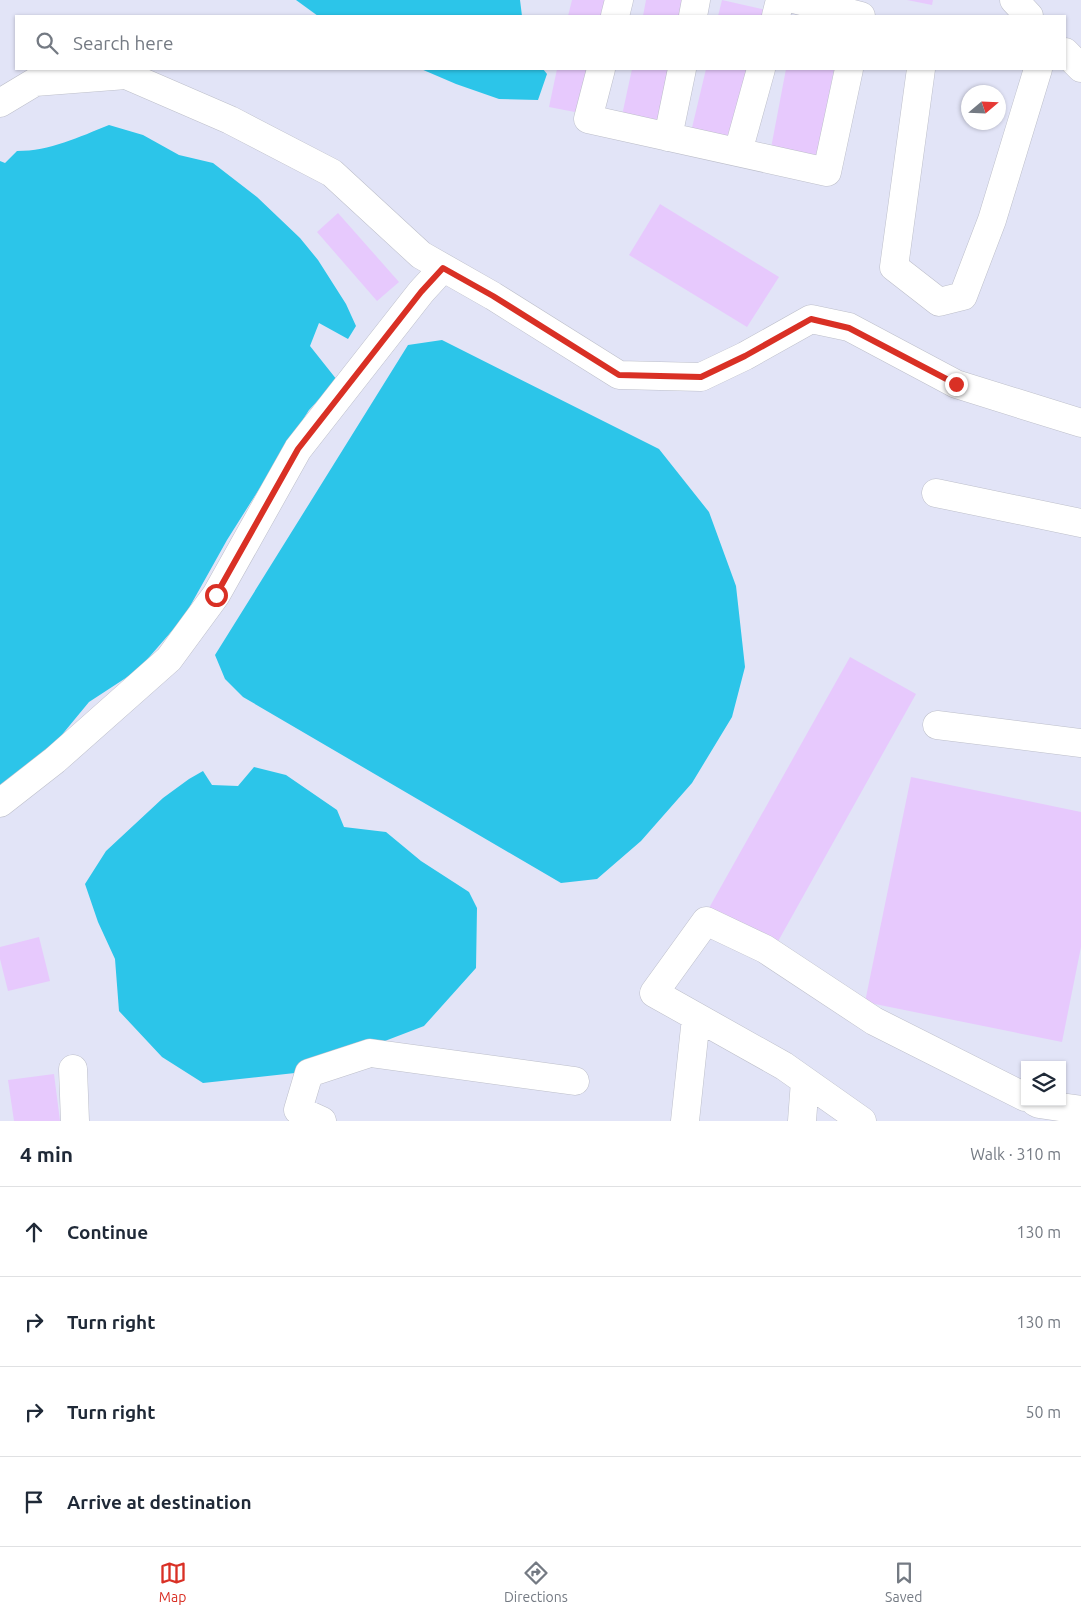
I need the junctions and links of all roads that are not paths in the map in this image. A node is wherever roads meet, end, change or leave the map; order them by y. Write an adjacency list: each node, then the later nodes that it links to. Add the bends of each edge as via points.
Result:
1 (619, 0): 6 (lane)
2 (696, 0): 7 (lane)
3 (780, 0): 8 (lane)
4 (797, 0): 9 (lane)
5 (1014, 0): 10 (lane)
6 (614, 15)
7 (692, 15)
8 (776, 15)
9 (856, 15)
10 (1028, 15)
11 (1066, 53): 12 (lane)
12 (1081, 68)
13 (601, 70): 20 (lane, via 588,119)
14 (682, 70): 20 (lane)
15 (761, 70): 21 (lane)
16 (849, 70): 21 (lane, via 827,172)
17 (921, 70): 18 (lane, via 894,267 939,302 963,296 992,220)
18 (1038, 70)
19 (0, 103): 22 (lane, via 35,82 126,75 230,120 332,173 421,255)
20 (668, 137): 21 (lane)
21 (738, 152)
22 (443, 268): 23 (lane, via 619,375 701,377 811,319 849,328 956,384); 28 (lane, via 298,449 216,595 169,659 55,760)
23 (1081, 423)
24 (936, 493): 25 (lane)
25 (1081, 523)
26 (937, 725): 27 (lane)
27 (1081, 743)
28 (0, 803)
29 (696, 1018): 32 (lane); 33 (lane, via 654,993 706,921 765,949 874,1021); 38 (lane)
30 (72, 1069): 36 (lane)
31 (575, 1081): 37 (lane, via 370,1053 309,1073 298,1110)
32 (805, 1081): 39 (lane); 40 (lane)
33 (1021, 1095)
34 (1053, 1106): 35 (lane)
35 (1081, 1110)
36 (75, 1121)
37 (322, 1121)
38 (685, 1121)
39 (802, 1121)
40 (862, 1121)

